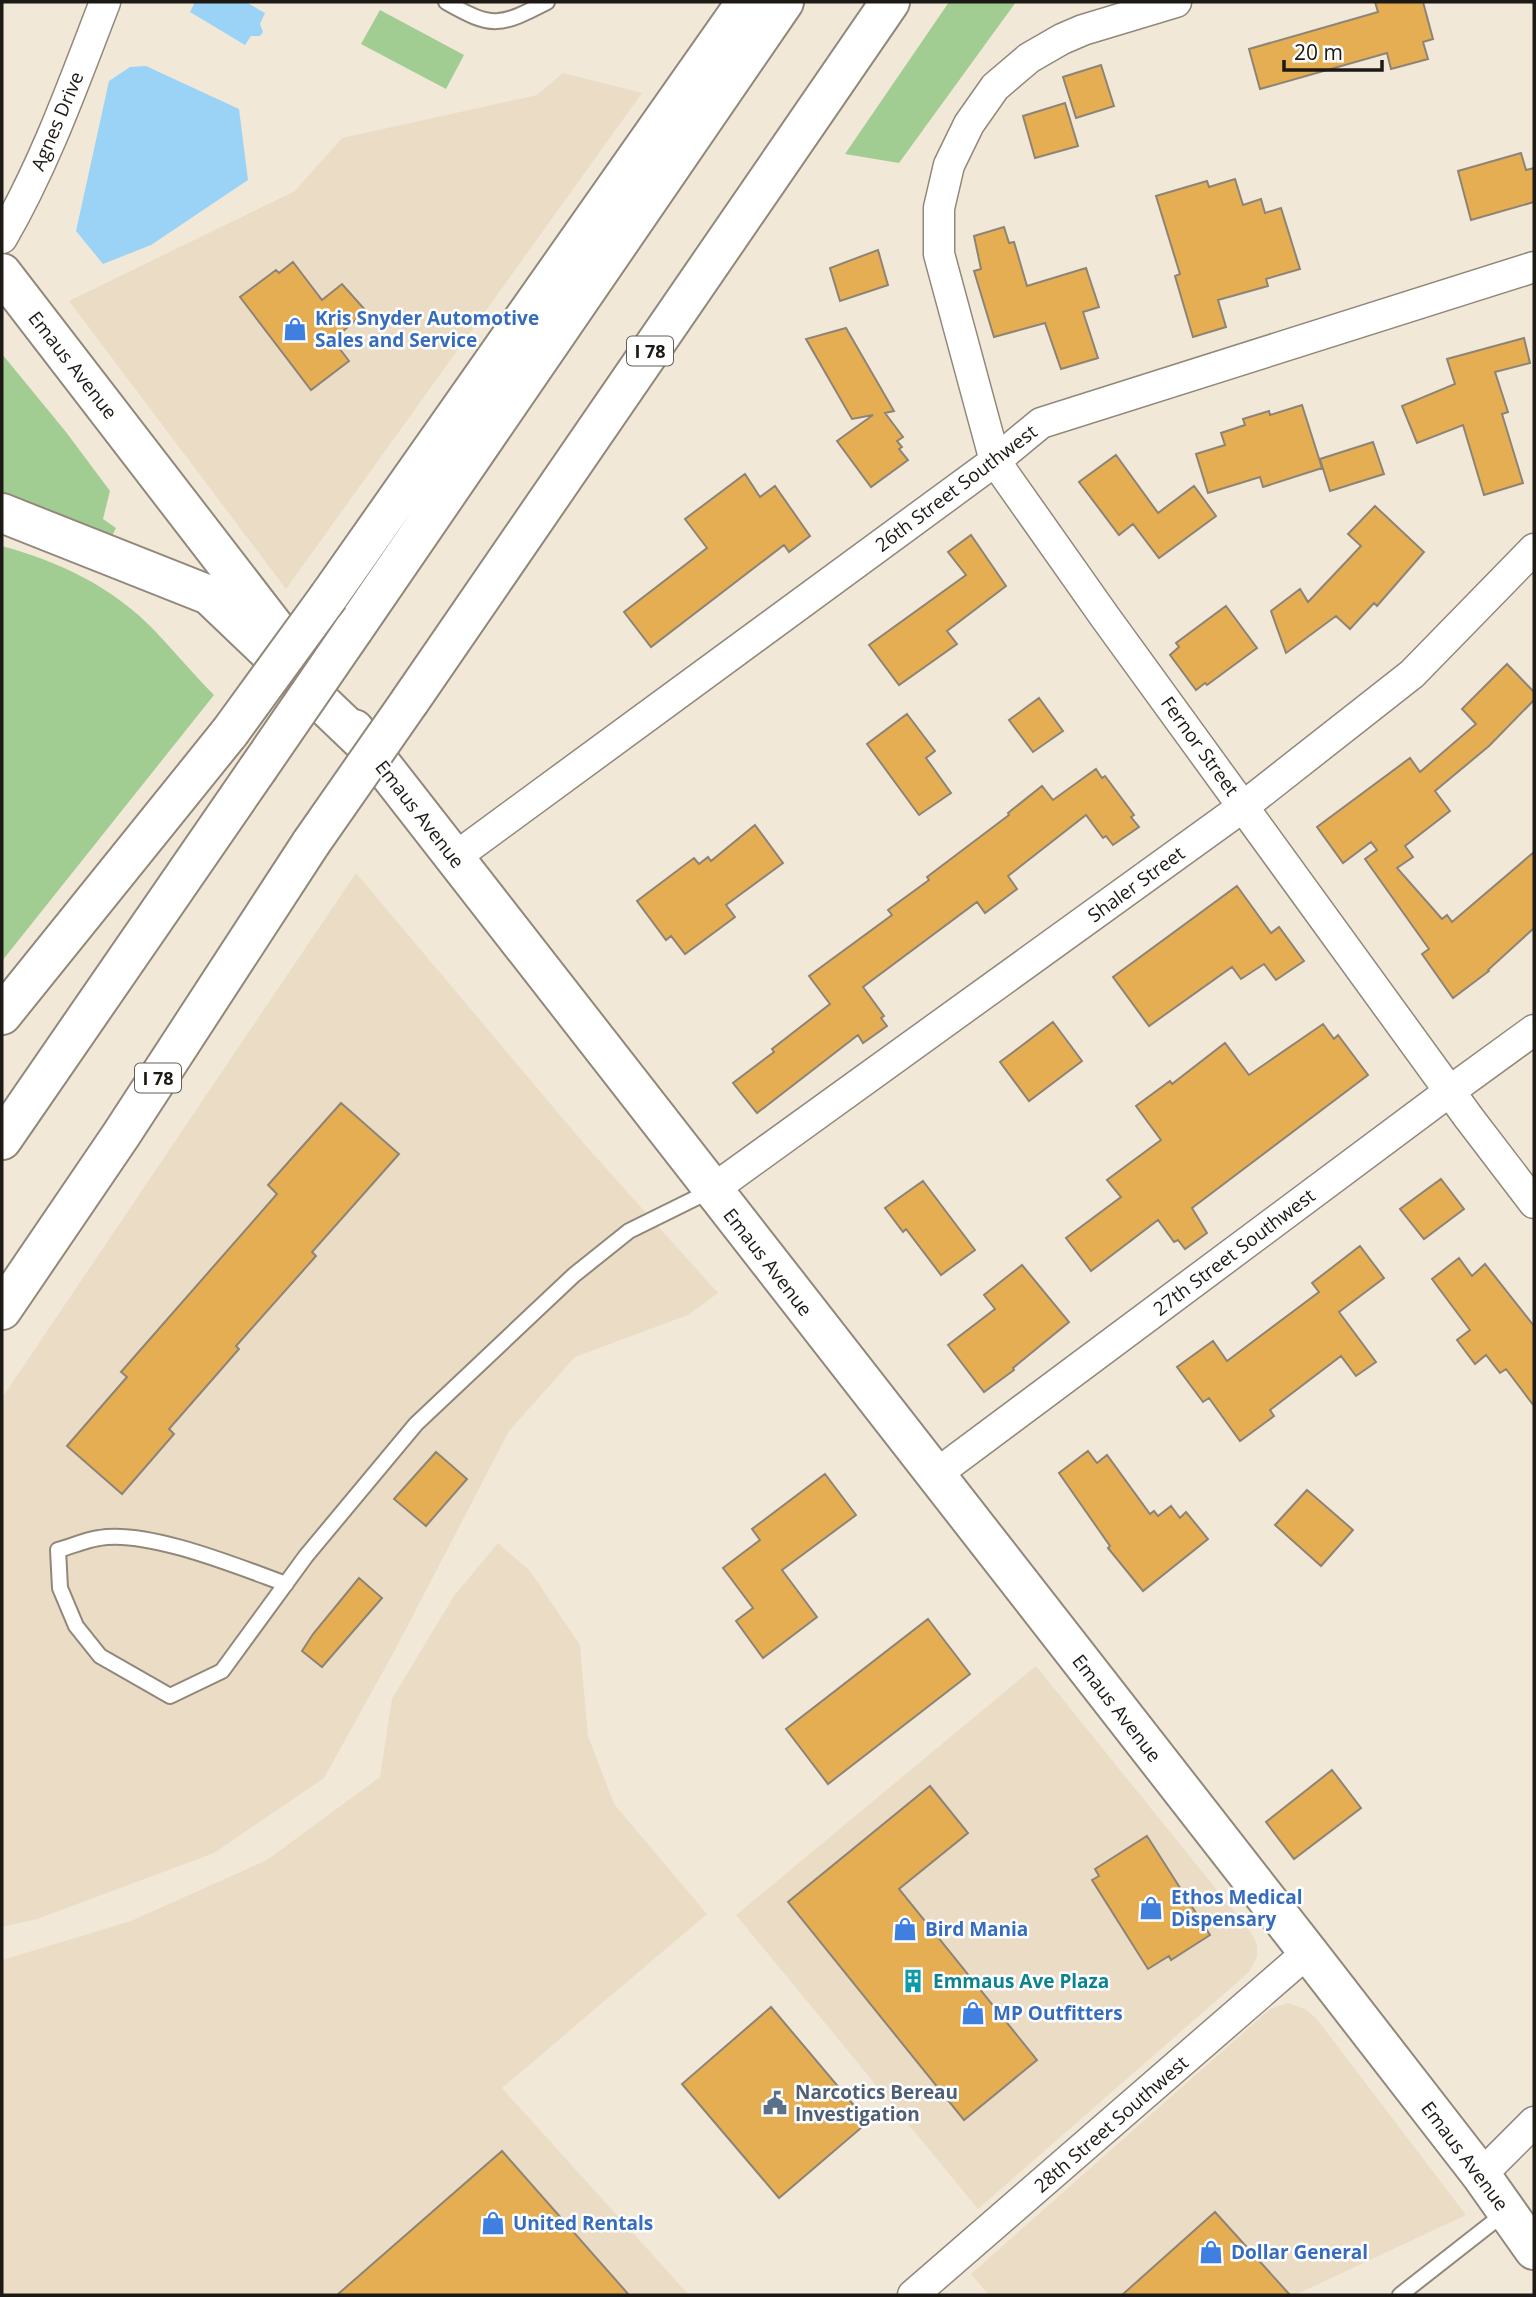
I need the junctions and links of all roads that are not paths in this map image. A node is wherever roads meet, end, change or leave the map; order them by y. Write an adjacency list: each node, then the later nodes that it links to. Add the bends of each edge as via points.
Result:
1 (105, 2): 8 (street, Agnes Drive, via 50,141)
2 (446, 2): 3 (lane, via 477,19 510,21)
3 (547, 2)
4 (746, 2): 17 (main road, bridge, via 230,732)
5 (784, 2): 20 (main road, bridge)
6 (890, 2): 23 (main road, I 78, bridge, via 311,844)
7 (1176, 2): 11 (street, Fernor Street, via 1062,39 1029,58 995,87 968,124 949,164 939,208 939,254)
8 (2, 238)
9 (1534, 267): 11 (street, 26th Street Southwest, via 1041,423)
10 (2, 273): 14 (main road, Emaus Avenue)
11 (995, 461): 15 (street, Fernor Street); 16 (street, 26th Street Southwest)
12 (2, 513): 14 (main road, via 209,595)
13 (1534, 549): 15 (street, Shaler Street, via 1412,674)
14 (365, 744): 16 (main road, Emaus Avenue)
15 (1244, 806): 19 (street, Fernor Street); 21 (street, Shaler Street)
16 (454, 858): 21 (main road, Emaus Avenue)
17 (2, 1015)
18 (1534, 1030): 19 (street, 27th Street Southwest)
19 (1450, 1091): 22 (street, Fernor Street); 24 (street, 27th Street Southwest)
20 (2, 1140)
21 (712, 1190): 24 (main road, Emaus Avenue); 25 (lane, via 629,1231 574,1275 416,1423)
22 (1534, 1203)
23 (2, 1310)
24 (935, 1475): 26 (main road, Emaus Avenue)
25 (286, 1584): 25 (lane, via 222,1671 170,1696 100,1656 76,1626 60,1588 58,1550 101,1537 133,1538 186,1548)
26 (1308, 1952): 28 (main road, Emaus Avenue); 31 (street, 28th Street Southwest)
27 (1534, 2122): 28 (street)
28 (1481, 2175): 29 (main road, Emaus Avenue)
29 (1506, 2211): 30 (main road, Emaus Avenue); 32 (lane)
30 (1534, 2249)
31 (913, 2295)
32 (1400, 2295)

